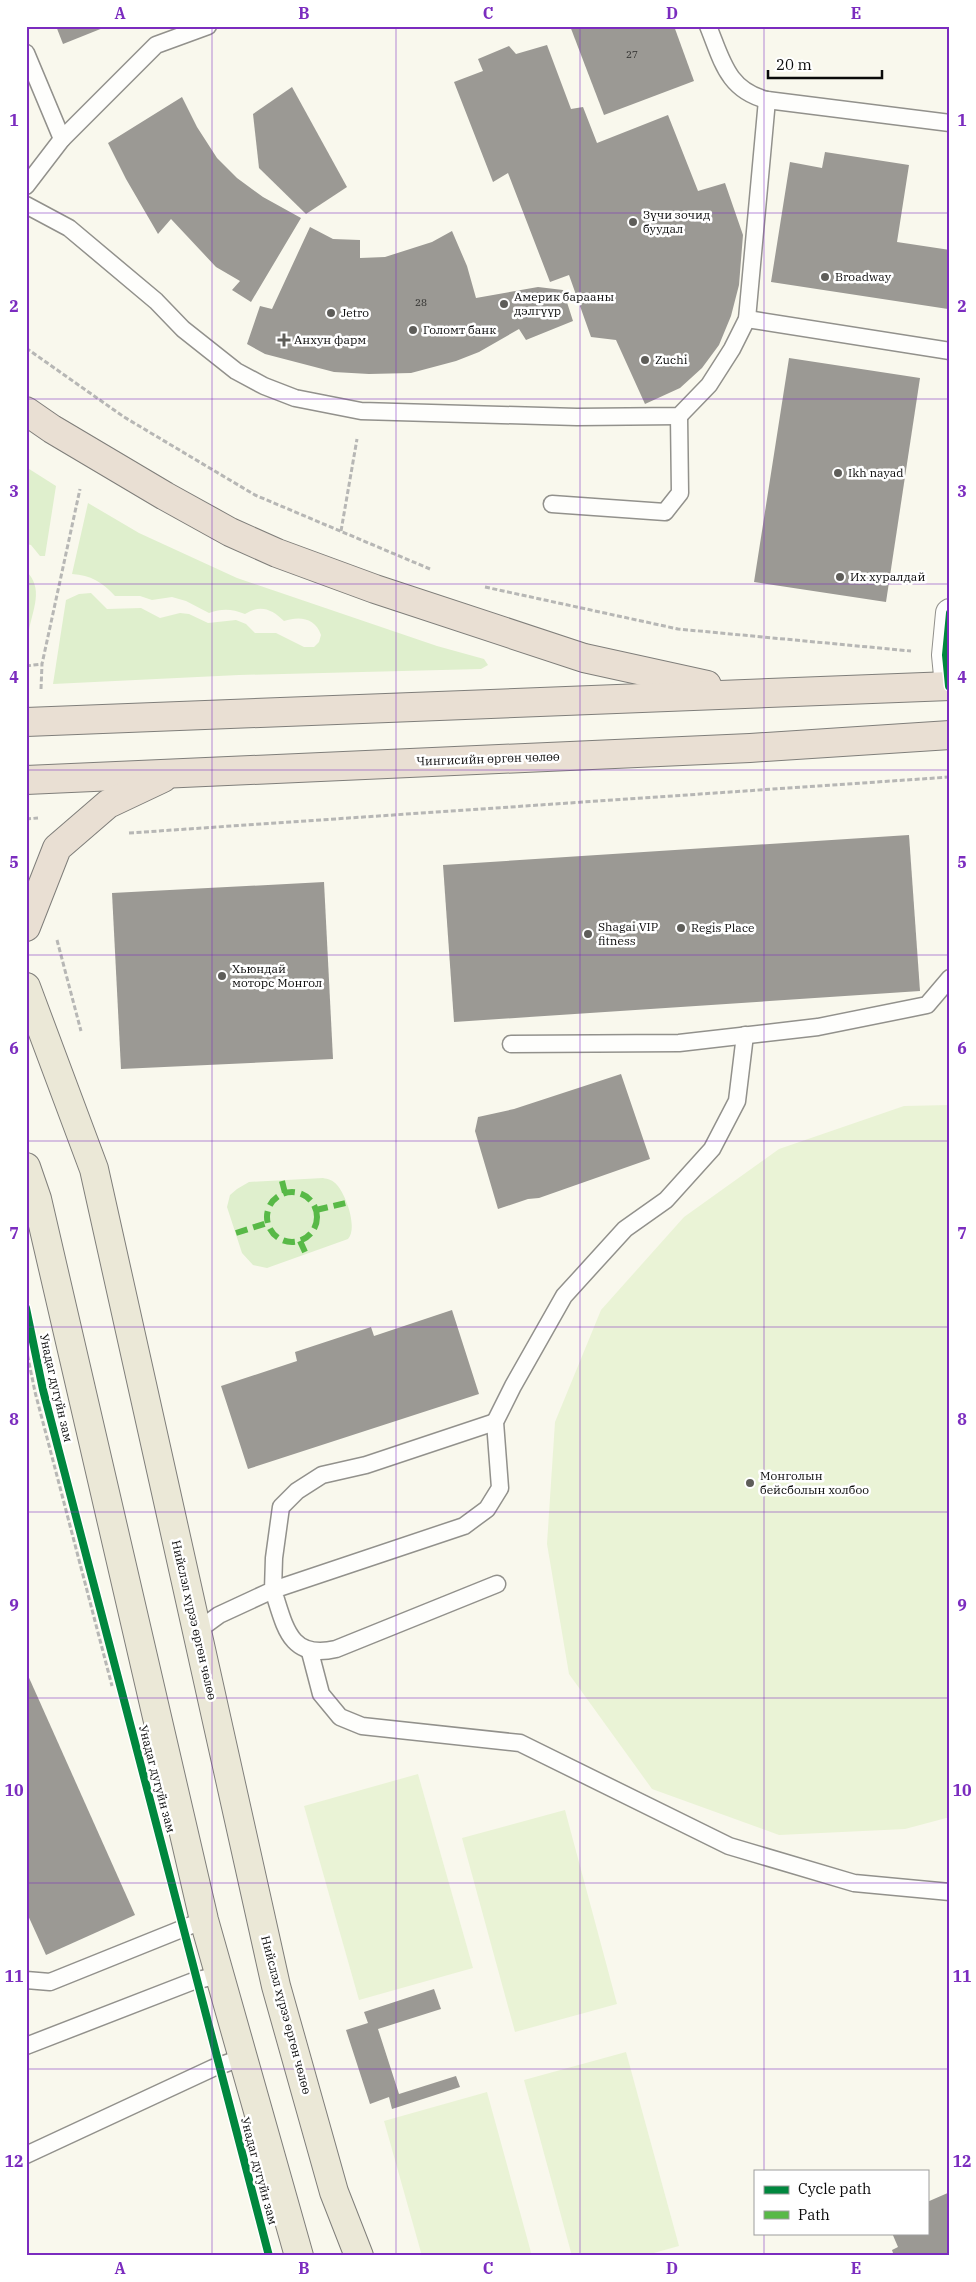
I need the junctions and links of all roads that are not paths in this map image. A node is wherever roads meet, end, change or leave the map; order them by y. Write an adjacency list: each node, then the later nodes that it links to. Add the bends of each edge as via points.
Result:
1 (208, 26): 6 (lane, via 156,44)
2 (708, 26): 4 (lane, via 732,81 748,94)
3 (26, 53): 6 (lane)
4 (767, 100): 5 (lane); 9 (lane)
5 (950, 123)
6 (62, 139): 7 (lane)
7 (26, 186)
8 (26, 205): 12 (lane, via 69,228 156,301 183,329 236,371 295,398 361,411)
9 (747, 319): 10 (lane); 12 (lane, via 709,385)
10 (950, 351)
11 (26, 411): 16 (highway, via 165,496 230,532 277,553 375,590 584,658)
12 (679, 416): 13 (lane, via 680,492 665,512)
13 (552, 504)
14 (950, 612): 15 (street, via 946,655)
15 (949, 686): 16 (highway)
16 (745, 693): 17 (highway)
17 (26, 722)
18 (950, 735): 19 (highway, Чингисийн өргөн чөлөө, via 740,748)
19 (176, 772): 20 (highway, Чингисийн өргөн чөлөө); 21 (highway, via 108,804 57,848)
20 (26, 780)
21 (26, 927)
22 (950, 978): 24 (lane, via 927,1005 818,1027)
23 (26, 986): 30 (main road, Нийслэл хүрээ өргөн чөлөө, via 94,1169)
24 (745, 1035): 25 (lane, via 679,1043); 27 (lane, via 737,1101 712,1149 666,1200 625,1229 564,1296)
25 (511, 1044)
26 (26, 1167): 33 (main road, via 40,1208)
27 (495, 1422): 29 (lane, via 366,1465 322,1475 297,1491 281,1507); 29 (lane, via 500,1488 487,1509 464,1526)
28 (497, 1584): 31 (lane, via 336,1649)
29 (273, 1590): 30 (lane, via 219,1615); 31 (lane, via 294,1641)
30 (197, 1631): 40 (main road, Нийслэл хүрээ өргөн чөлөө, via 276,1986 334,2192)
31 (310, 1652): 32 (lane, via 321,1694 340,1717 362,1726 520,1743 729,1846 854,1883)
32 (950, 1892)
33 (204, 1920): 34 (main road); 35 (lane, via 50,1982)
34 (218, 1975): 36 (lane, via 191,1982); 37 (main road)
35 (26, 1980)
36 (26, 2046)
37 (244, 2057): 38 (lane, via 213,2068); 39 (main road)
38 (26, 2156)
39 (299, 2256)
40 (359, 2256)

